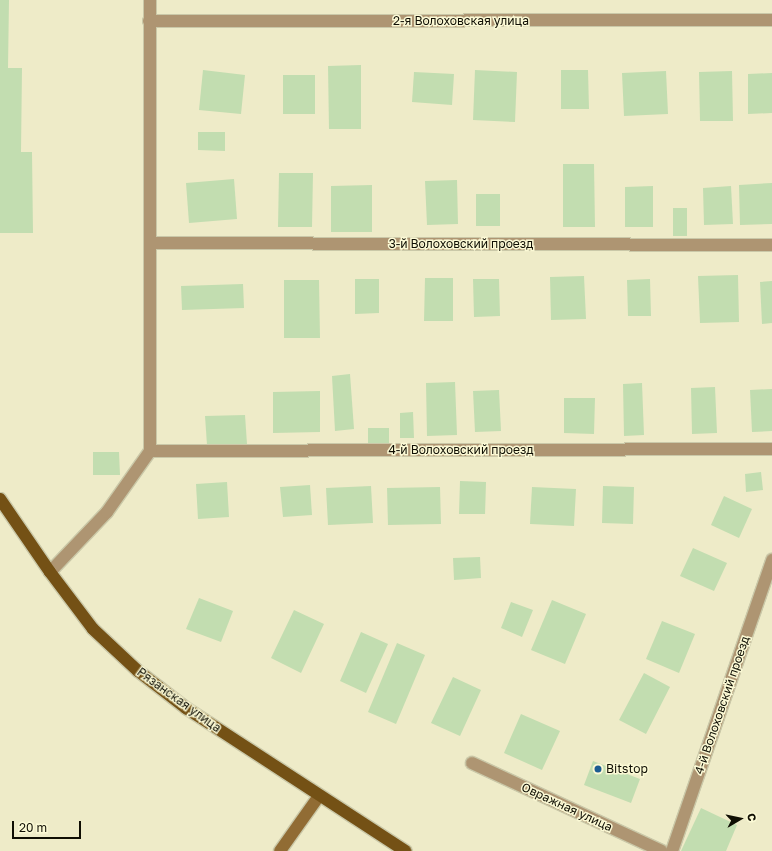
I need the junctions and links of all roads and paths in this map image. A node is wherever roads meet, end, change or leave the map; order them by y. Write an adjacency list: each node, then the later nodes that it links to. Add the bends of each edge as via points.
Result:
1 (150, 0): 3 (street)
2 (772, 20): 3 (street, 2-я Волоховская улица)
3 (149, 21): 4 (street)
4 (150, 243): 5 (street, 3-й Волоховский проезд); 7 (street)
5 (772, 245)
6 (772, 449): 7 (street, 4-й Волоховский проезд)
7 (150, 451): 10 (street, via 107,512)
8 (0, 499): 10 (main road, Рязанская улица)
9 (772, 560): 16 (street, 4-й Волоховский проезд)
10 (50, 572): 12 (main road, Рязанская улица, via 93,628 138,671 186,708)
11 (472, 763): 15 (street, Овражная улица)
12 (318, 796): 13 (street); 14 (main road, Рязанская улица)
13 (280, 851)
14 (405, 851)
15 (662, 851)
16 (672, 851)

